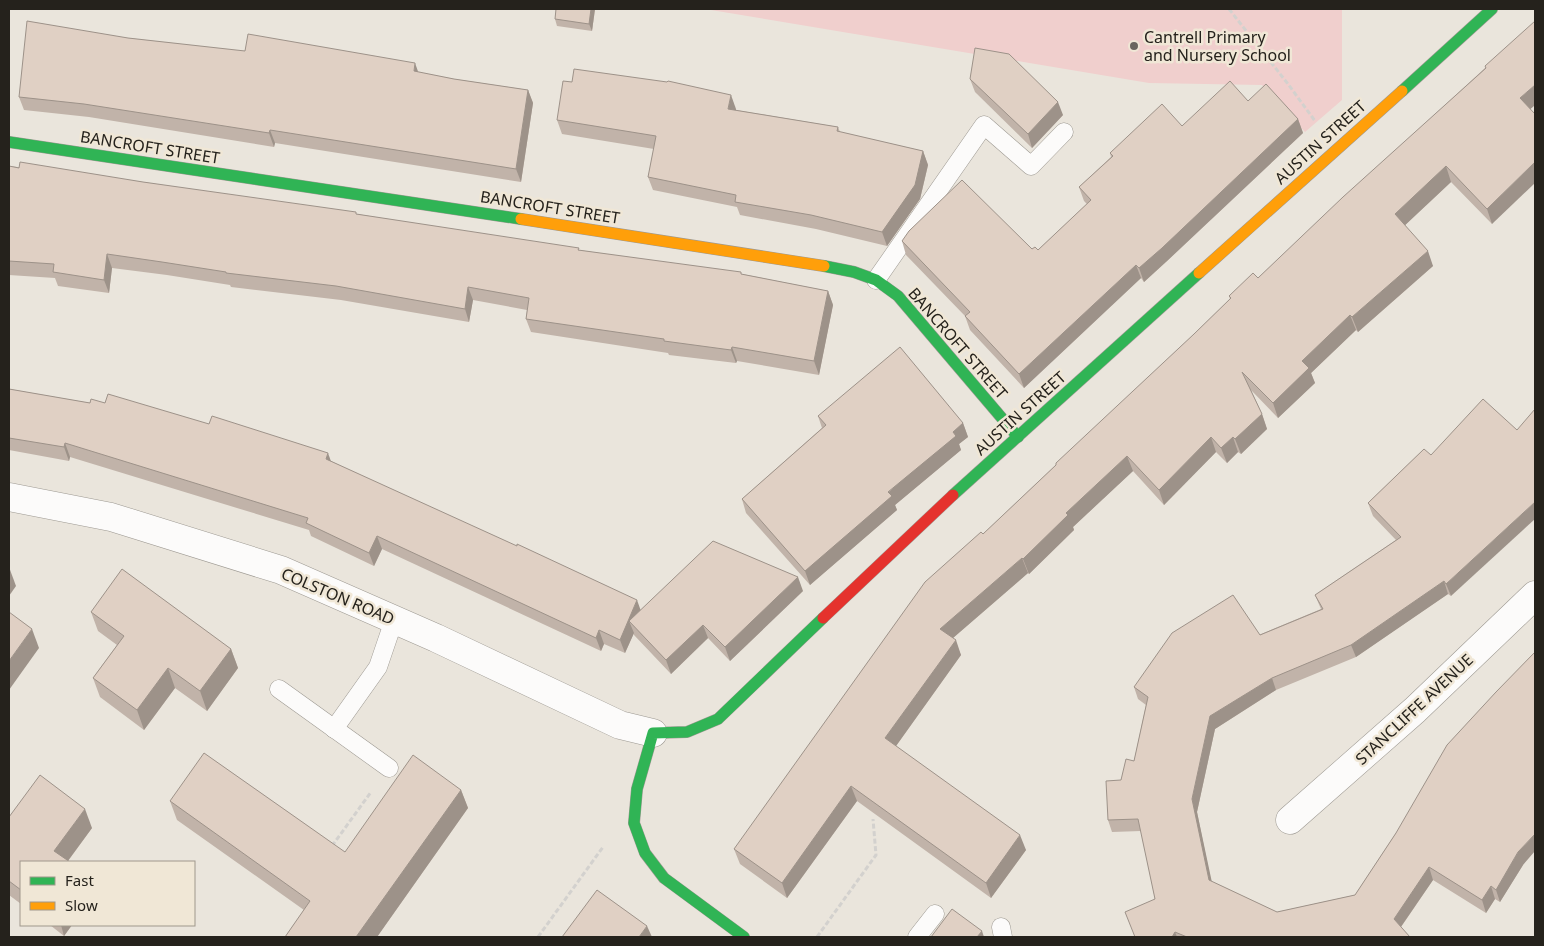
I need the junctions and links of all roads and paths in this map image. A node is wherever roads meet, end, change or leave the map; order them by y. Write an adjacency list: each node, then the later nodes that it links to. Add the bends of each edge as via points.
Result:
1 (1229, 9): 5 (path)
2 (1492, 9): 5 (street, AUSTIN STREET)
3 (1064, 132): 6 (lane, via 1031,166 984,125)
4 (9, 142): 6 (street, BANCROFT STREET, via 816,264)
5 (1335, 151): 7 (street, AUSTIN STREET)
6 (876, 280): 7 (street, BANCROFT STREET, via 898,296)
7 (1018, 437): 13 (street, AUSTIN STREET, via 919,526 718,719 694,732)
8 (9, 497): 10 (street, COLSTON ROAD, via 110,517 271,567)
9 (1535, 595): 16 (street, STANCLIFFE AVENUE, via 1416,710)
10 (394, 620): 12 (lane, via 378,667); 13 (street, COLSTON ROAD, via 620,725)
11 (279, 689): 12 (lane)
12 (334, 729): 14 (lane)
13 (653, 733): 21 (street, via 637,789 634,822 645,853 664,878)
14 (389, 768): 18 (path)
15 (873, 819): 22 (path, via 876,855)
16 (1290, 820)
17 (604, 845): 20 (path)
18 (329, 851)
19 (934, 914): 23 (lane)
20 (538, 937)
21 (744, 937)
22 (817, 937)
23 (917, 937)

